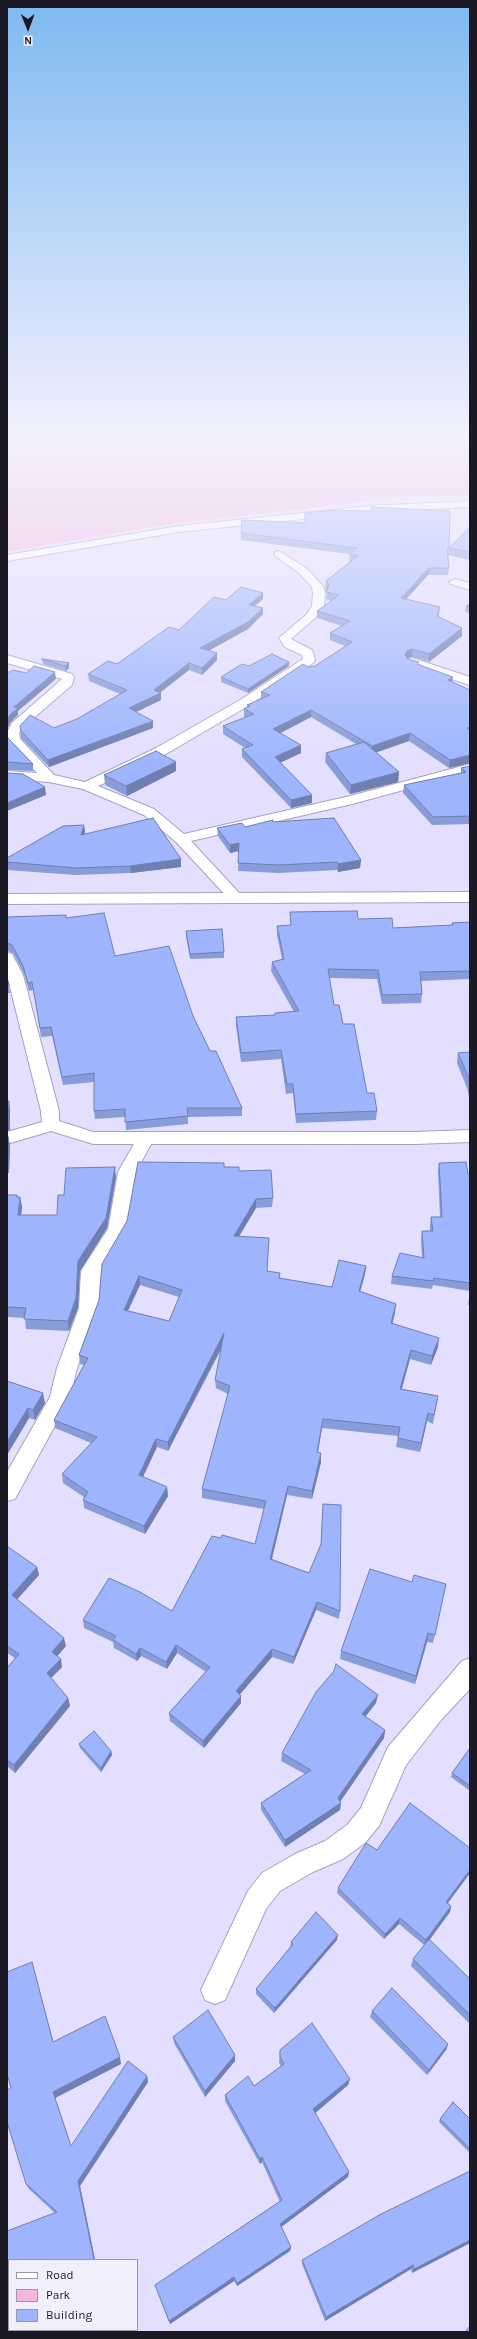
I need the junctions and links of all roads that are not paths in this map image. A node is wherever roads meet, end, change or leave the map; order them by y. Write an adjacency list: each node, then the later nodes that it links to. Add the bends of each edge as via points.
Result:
1 (77, 546): 3 (street)
2 (279, 554): 12 (street, via 302,570 317,586 319,593 318,606 311,616 285,638 289,644 308,653 309,660 244,703 161,751)
3 (7, 558)
4 (455, 582): 5 (street)
5 (470, 587)
6 (7, 659): 11 (street, via 62,674 69,679 17,726 13,733 14,740)
7 (412, 662): 8 (street)
8 (470, 681)
9 (470, 768): 13 (street, via 296,814)
10 (7, 775): 11 (street)
11 (49, 778): 12 (street)
12 (87, 786): 13 (street, via 149,812)
13 (181, 838): 15 (street)
14 (470, 897): 15 (highway)
15 (236, 898): 16 (highway)
16 (7, 899)
17 (7, 957): 18 (street, via 15,975 50,1111)
18 (51, 1125): 20 (street); 21 (street, via 93,1138)
19 (470, 1136): 21 (street)
20 (7, 1138)
21 (146, 1138): 22 (street, via 127,1172 117,1230 91,1272 89,1308 67,1368 60,1398)
22 (7, 1492)
23 (470, 1668): 24 (street, via 397,1756 370,1817 356,1834 334,1850 278,1878 257,1900)
24 (214, 1990)

